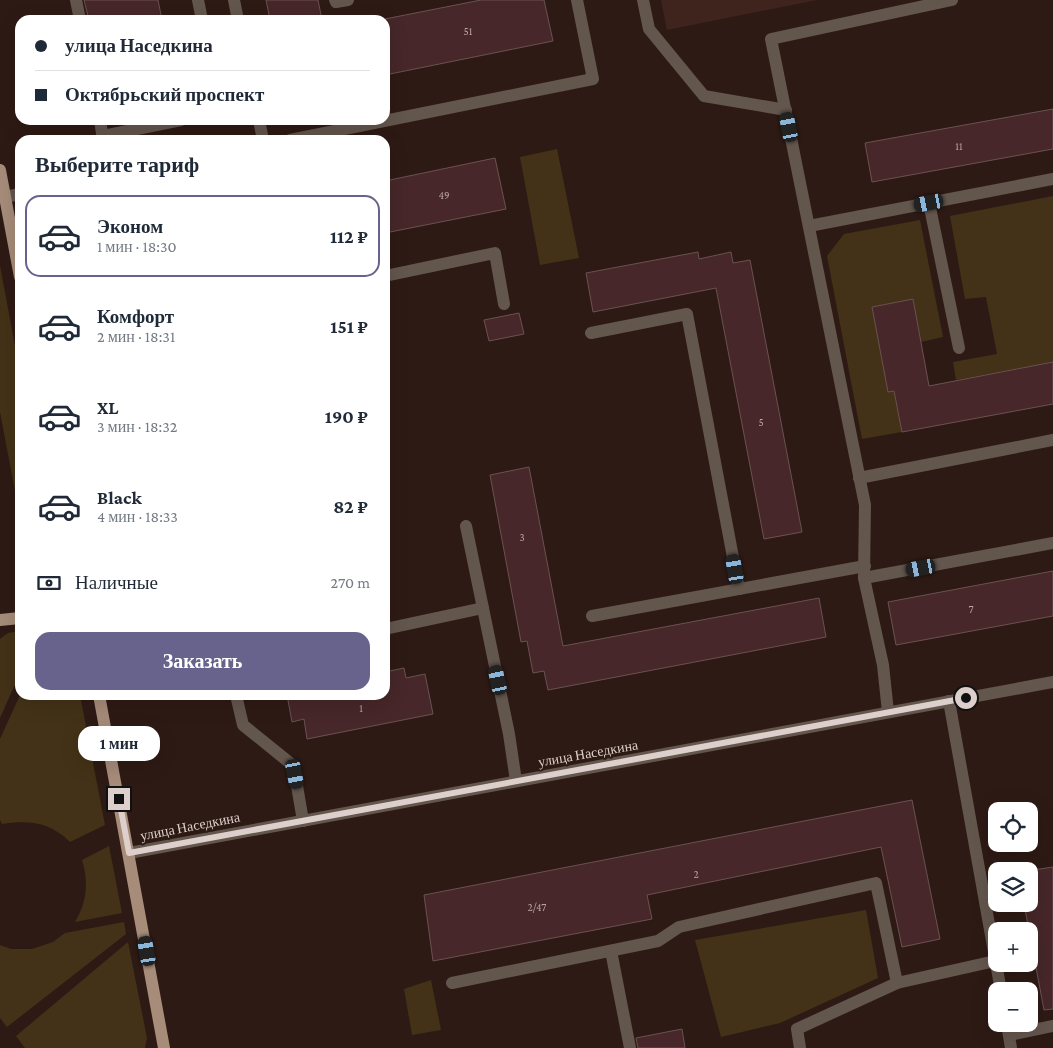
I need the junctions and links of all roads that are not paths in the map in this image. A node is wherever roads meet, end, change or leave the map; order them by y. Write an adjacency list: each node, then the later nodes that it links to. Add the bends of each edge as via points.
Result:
1 (76, 0): 9 (street)
2 (198, 0): 10 (street)
3 (234, 0): 11 (street)
4 (335, 0): 5 (street)
5 (348, 0)
6 (577, 0): 13 (street, via 593,79)
7 (643, 0): 12 (street, via 648,29 704,96)
8 (952, 0): 12 (street, via 771,39)
9 (79, 15)
10 (201, 15)
11 (237, 15)
12 (786, 110): 23 (street)
13 (390, 120)
14 (159, 125): 16 (street)
15 (365, 125): 17 (street)
16 (116, 135)
17 (315, 135)
18 (0, 170): 21 (main road)
19 (1053, 179): 22 (street)
20 (15, 195): 21 (street)
21 (5, 197): 24 (main road)
22 (929, 203): 23 (street); 28 (street)
23 (809, 226): 30 (street)
24 (15, 250)
25 (390, 275): 26 (street, via 495,253)
26 (504, 304)
27 (592, 333): 34 (street, via 687,314)
28 (959, 348)
29 (1053, 440): 30 (street)
30 (860, 478): 33 (street, via 865,505)
31 (466, 526): 35 (street)
32 (1053, 543): 33 (street)
33 (865, 572): 34 (street); 44 (street, via 883,665)
34 (739, 589): 36 (street)
35 (483, 608): 39 (street); 45 (street)
36 (592, 616)
37 (15, 618): 38 (main road)
38 (0, 620)
39 (390, 628)
40 (1053, 682): 43 (street, улица Наседкина)
41 (100, 700): 47 (main road)
42 (237, 700): 46 (street, via 243,725 290,763)
43 (949, 701): 44 (street, улица Наседкина); 48 (street)
44 (888, 712): 45 (street, улица Наседкина)
45 (516, 781): 46 (street, улица Наседкина)
46 (303, 821): 47 (street, улица Наседкина)
47 (129, 853): 56 (main road)
48 (988, 922)
49 (611, 951): 51 (street, via 658,941 679,927 876,883); 52 (street); 57 (street)
50 (988, 962): 51 (street)
51 (897, 982): 58 (street, via 797,1029)
52 (452, 983)
53 (1053, 1026): 54 (street)
54 (1038, 1027)
55 (1009, 1032): 59 (street)
56 (164, 1048)
57 (630, 1048)
58 (800, 1048)
59 (1012, 1048)

